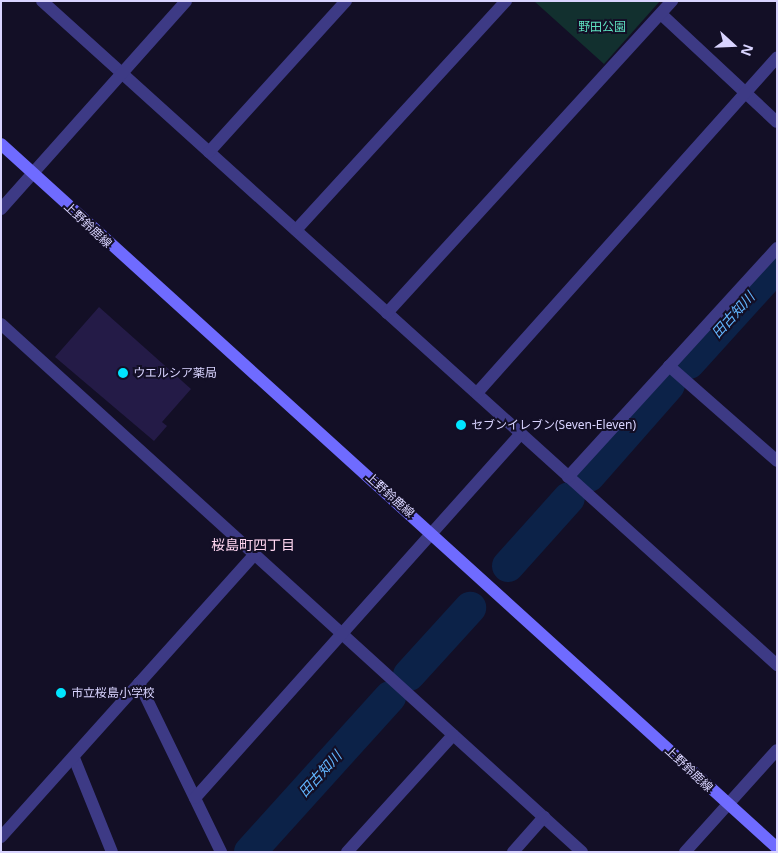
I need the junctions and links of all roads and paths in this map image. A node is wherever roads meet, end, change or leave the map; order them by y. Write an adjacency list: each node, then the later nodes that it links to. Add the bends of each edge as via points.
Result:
1 (42, 1): 8 (street)
2 (186, 1): 8 (street)
3 (346, 1): 12 (street)
4 (506, 1): 15 (street)
5 (672, 1): 6 (street)
6 (661, 14): 9 (street); 17 (street)
7 (777, 58): 9 (street)
8 (121, 73): 12 (street); 13 (street)
9 (745, 94): 10 (street); 20 (street)
10 (777, 122)
11 (1, 144): 13 (main road, 上野鈴鹿線)
12 (209, 152): 15 (street)
13 (31, 171): 14 (street); 24 (main road, 上野鈴鹿線)
14 (1, 209)
15 (296, 230): 17 (street)
16 (777, 248): 19 (street)
17 (387, 313): 20 (street)
18 (1, 324): 25 (street)
19 (670, 366): 22 (street); 23 (street)
20 (477, 393): 21 (street)
21 (521, 434): 23 (street); 24 (street)
22 (777, 461)
23 (568, 477): 27 (street)
24 (432, 533): 26 (street); 33 (main road, 上野鈴鹿線)
25 (256, 554): 26 (street); 28 (street)
26 (343, 634): 29 (street); 32 (street)
27 (777, 665)
28 (139, 683): 31 (street); 32 (street)
29 (453, 735): 34 (street); 39 (street)
30 (777, 750): 33 (street)
31 (74, 758): 35 (street); 37 (street)
32 (195, 798): 38 (street)
33 (727, 804): 36 (main road, 上野鈴鹿線); 42 (street)
34 (544, 817): 40 (street); 41 (street)
35 (1, 837)
36 (777, 848)
37 (112, 852)
38 (221, 852)
39 (346, 852)
40 (513, 852)
41 (582, 852)
42 (685, 852)

